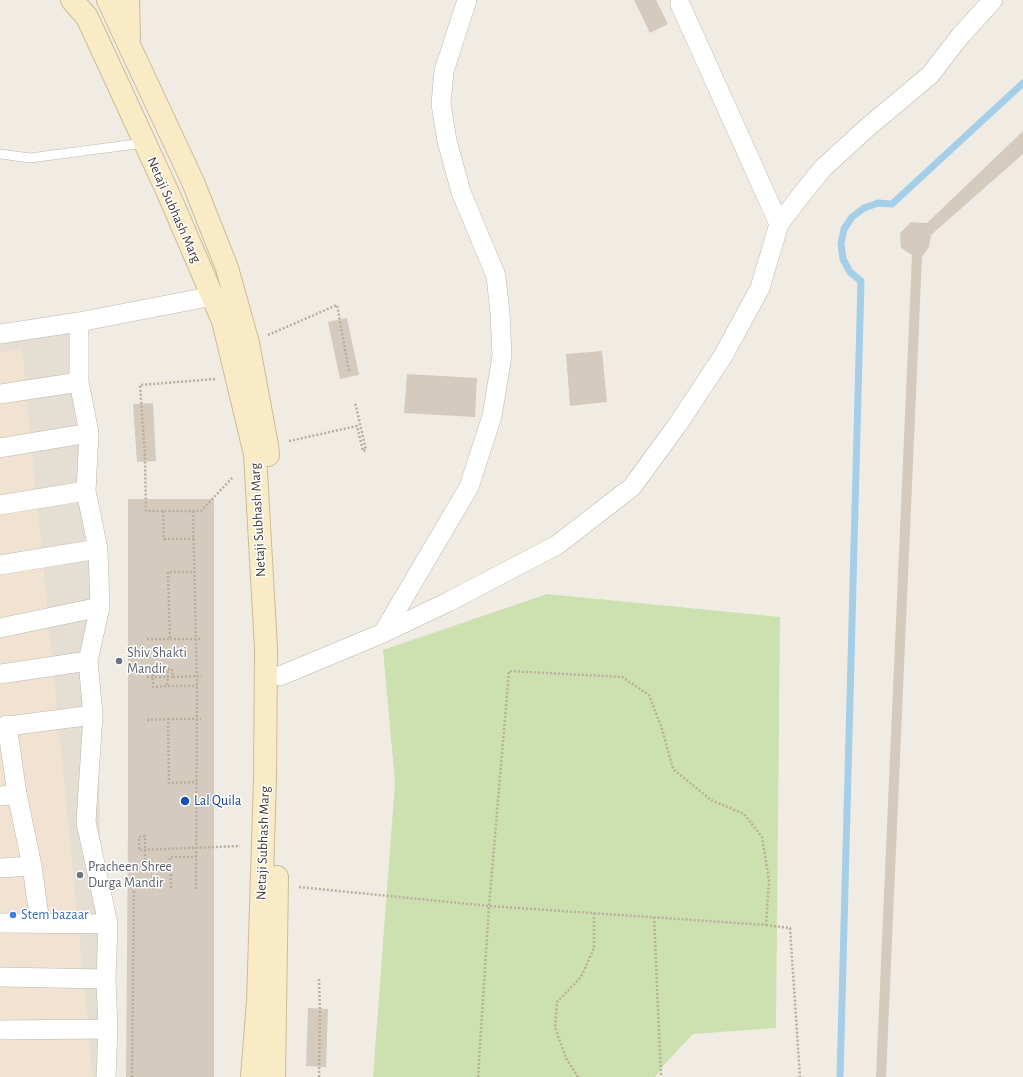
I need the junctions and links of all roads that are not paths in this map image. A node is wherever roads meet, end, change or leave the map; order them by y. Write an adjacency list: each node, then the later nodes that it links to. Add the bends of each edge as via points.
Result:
1 (67, 0): 8 (main road)
2 (72, 0): 8 (main road, Netaji Subhash Marg)
3 (108, 0): 9 (main road, Netaji Subhash Marg)
4 (128, 0): 9 (main road)
5 (467, 0): 27 (street, via 444,71 441,104 447,141 461,192 496,276 502,356 492,416 469,487)
6 (993, 0): 12 (street, via 930,75 823,168)
7 (680, 4): 12 (street)
8 (87, 17): 10 (main road, Netaji Subhash Marg)
9 (130, 46): 20 (main road, Netaji Subhash Marg, via 193,182 227,268 248,343)
10 (144, 143): 11 (lane, via 30,158); 13 (main road, Netaji Subhash Marg)
11 (0, 154)
12 (779, 224): 27 (street, via 760,288 723,356 632,487 557,545)
13 (213, 296): 14 (street); 20 (main road, Netaji Subhash Marg, via 223,321 237,378)
14 (79, 322): 15 (street); 16 (street)
15 (0, 334)
16 (79, 382): 17 (street); 18 (street)
17 (0, 394)
18 (89, 433): 19 (street); 21 (street)
19 (0, 448)
20 (261, 450): 30 (main road, Netaji Subhash Marg); 44 (main road, Netaji Subhash Marg, via 266,648 258,1000)
21 (86, 491): 22 (street); 23 (street)
22 (0, 505)
23 (98, 549): 24 (street); 25 (street)
24 (0, 565)
25 (100, 607): 26 (street); 28 (street)
26 (0, 628)
27 (383, 633): 30 (street)
28 (88, 661): 29 (street); 31 (street)
29 (0, 674)
30 (280, 676): 45 (main road, Netaji Subhash Marg)
31 (93, 715): 32 (street); 38 (street, via 86,822)
32 (3, 726): 33 (street)
33 (8, 795): 34 (street)
34 (32, 866): 35 (street); 37 (street)
35 (0, 868)
36 (0, 923): 37 (street)
37 (40, 923): 38 (street)
38 (108, 924): 40 (street)
39 (0, 977): 40 (street)
40 (106, 979): 41 (street)
41 (108, 1029): 42 (street); 43 (street)
42 (0, 1030)
43 (106, 1077)
44 (252, 1077)
45 (274, 1077)

